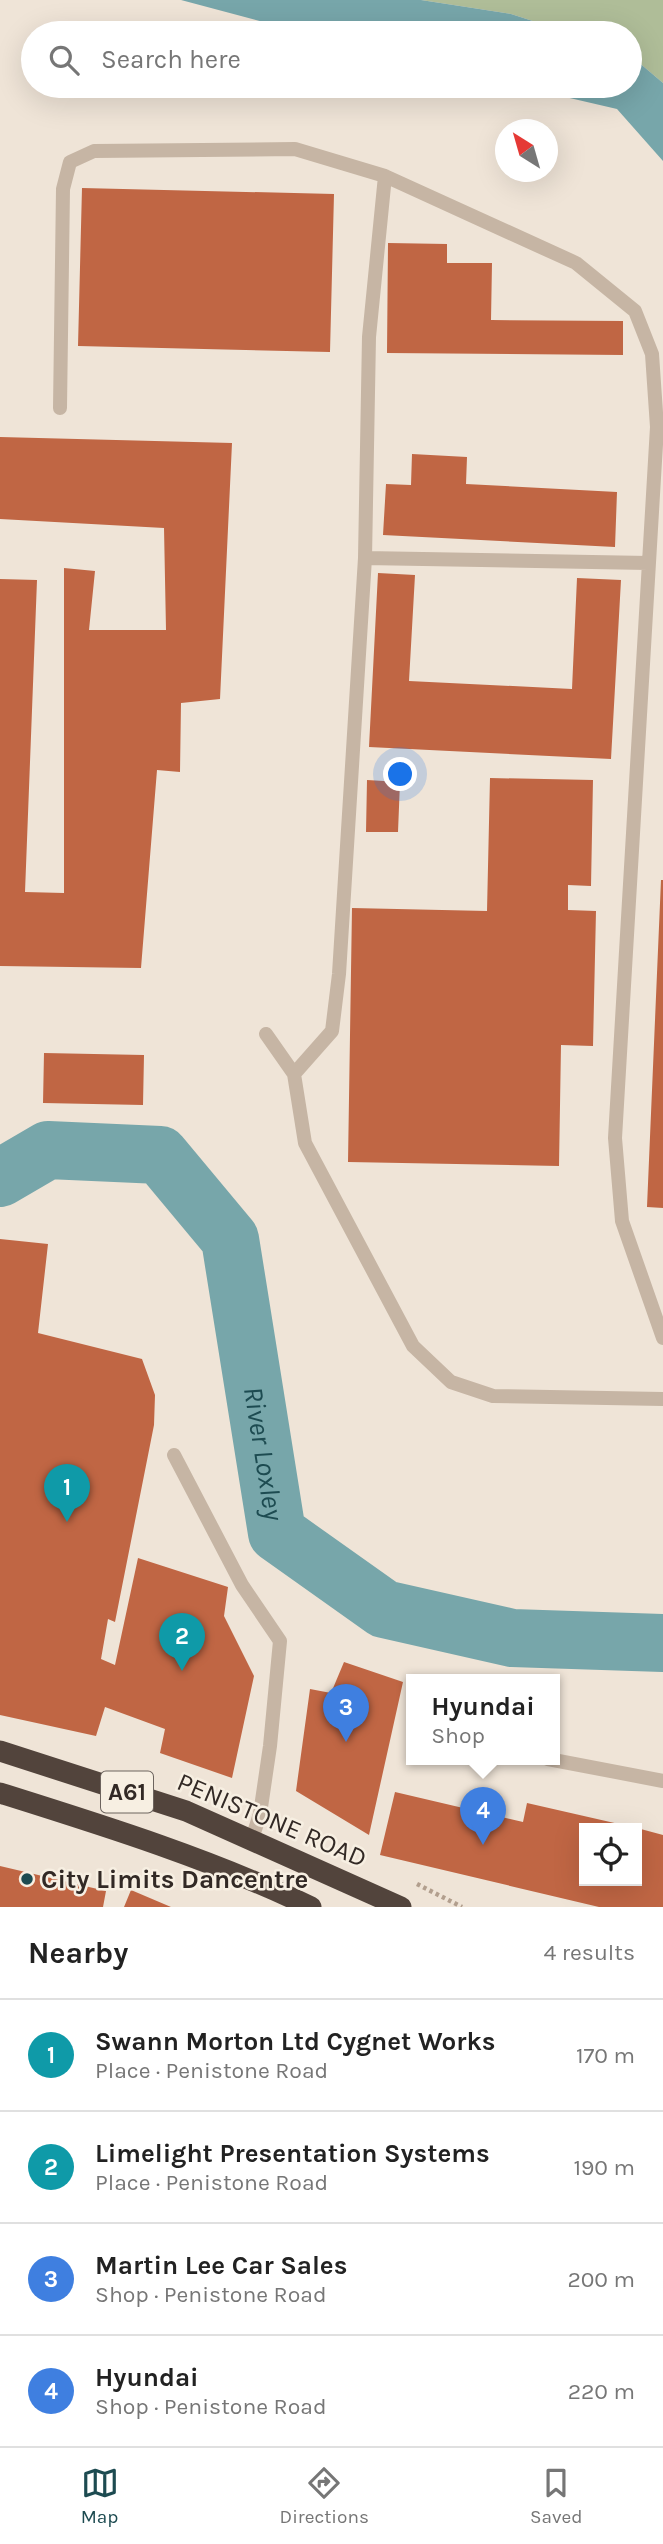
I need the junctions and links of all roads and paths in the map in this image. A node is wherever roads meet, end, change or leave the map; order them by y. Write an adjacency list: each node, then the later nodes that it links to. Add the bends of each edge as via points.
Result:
1 (385, 176): 2 (lane, via 295,149 94,151 70,162 63,189); 3 (lane, via 369,337); 4 (lane, via 576,263 635,310 652,354 657,427)
2 (60, 408)
3 (365, 558): 4 (lane); 6 (lane, via 332,1031)
4 (648, 563): 7 (lane, via 615,1138 622,1221)
5 (266, 1034): 6 (lane)
6 (294, 1074): 8 (lane, via 305,1143 413,1346 451,1382 493,1396)
7 (663, 1338)
8 (663, 1399)
9 (174, 1455): 14 (lane, via 242,1585 280,1640 270,1746)
10 (0, 1751): 14 (highway, PENISTONE ROAD / A61, via 186,1811)
11 (560, 1761): 12 (lane)
12 (663, 1781)
13 (0, 1793): 16 (highway, A61, via 132,1834)
14 (252, 1839): 17 (highway, PENISTONE ROAD / A61)
15 (421, 1886): 18 (path)
16 (311, 1907)
17 (401, 1907)
18 (462, 1907)

